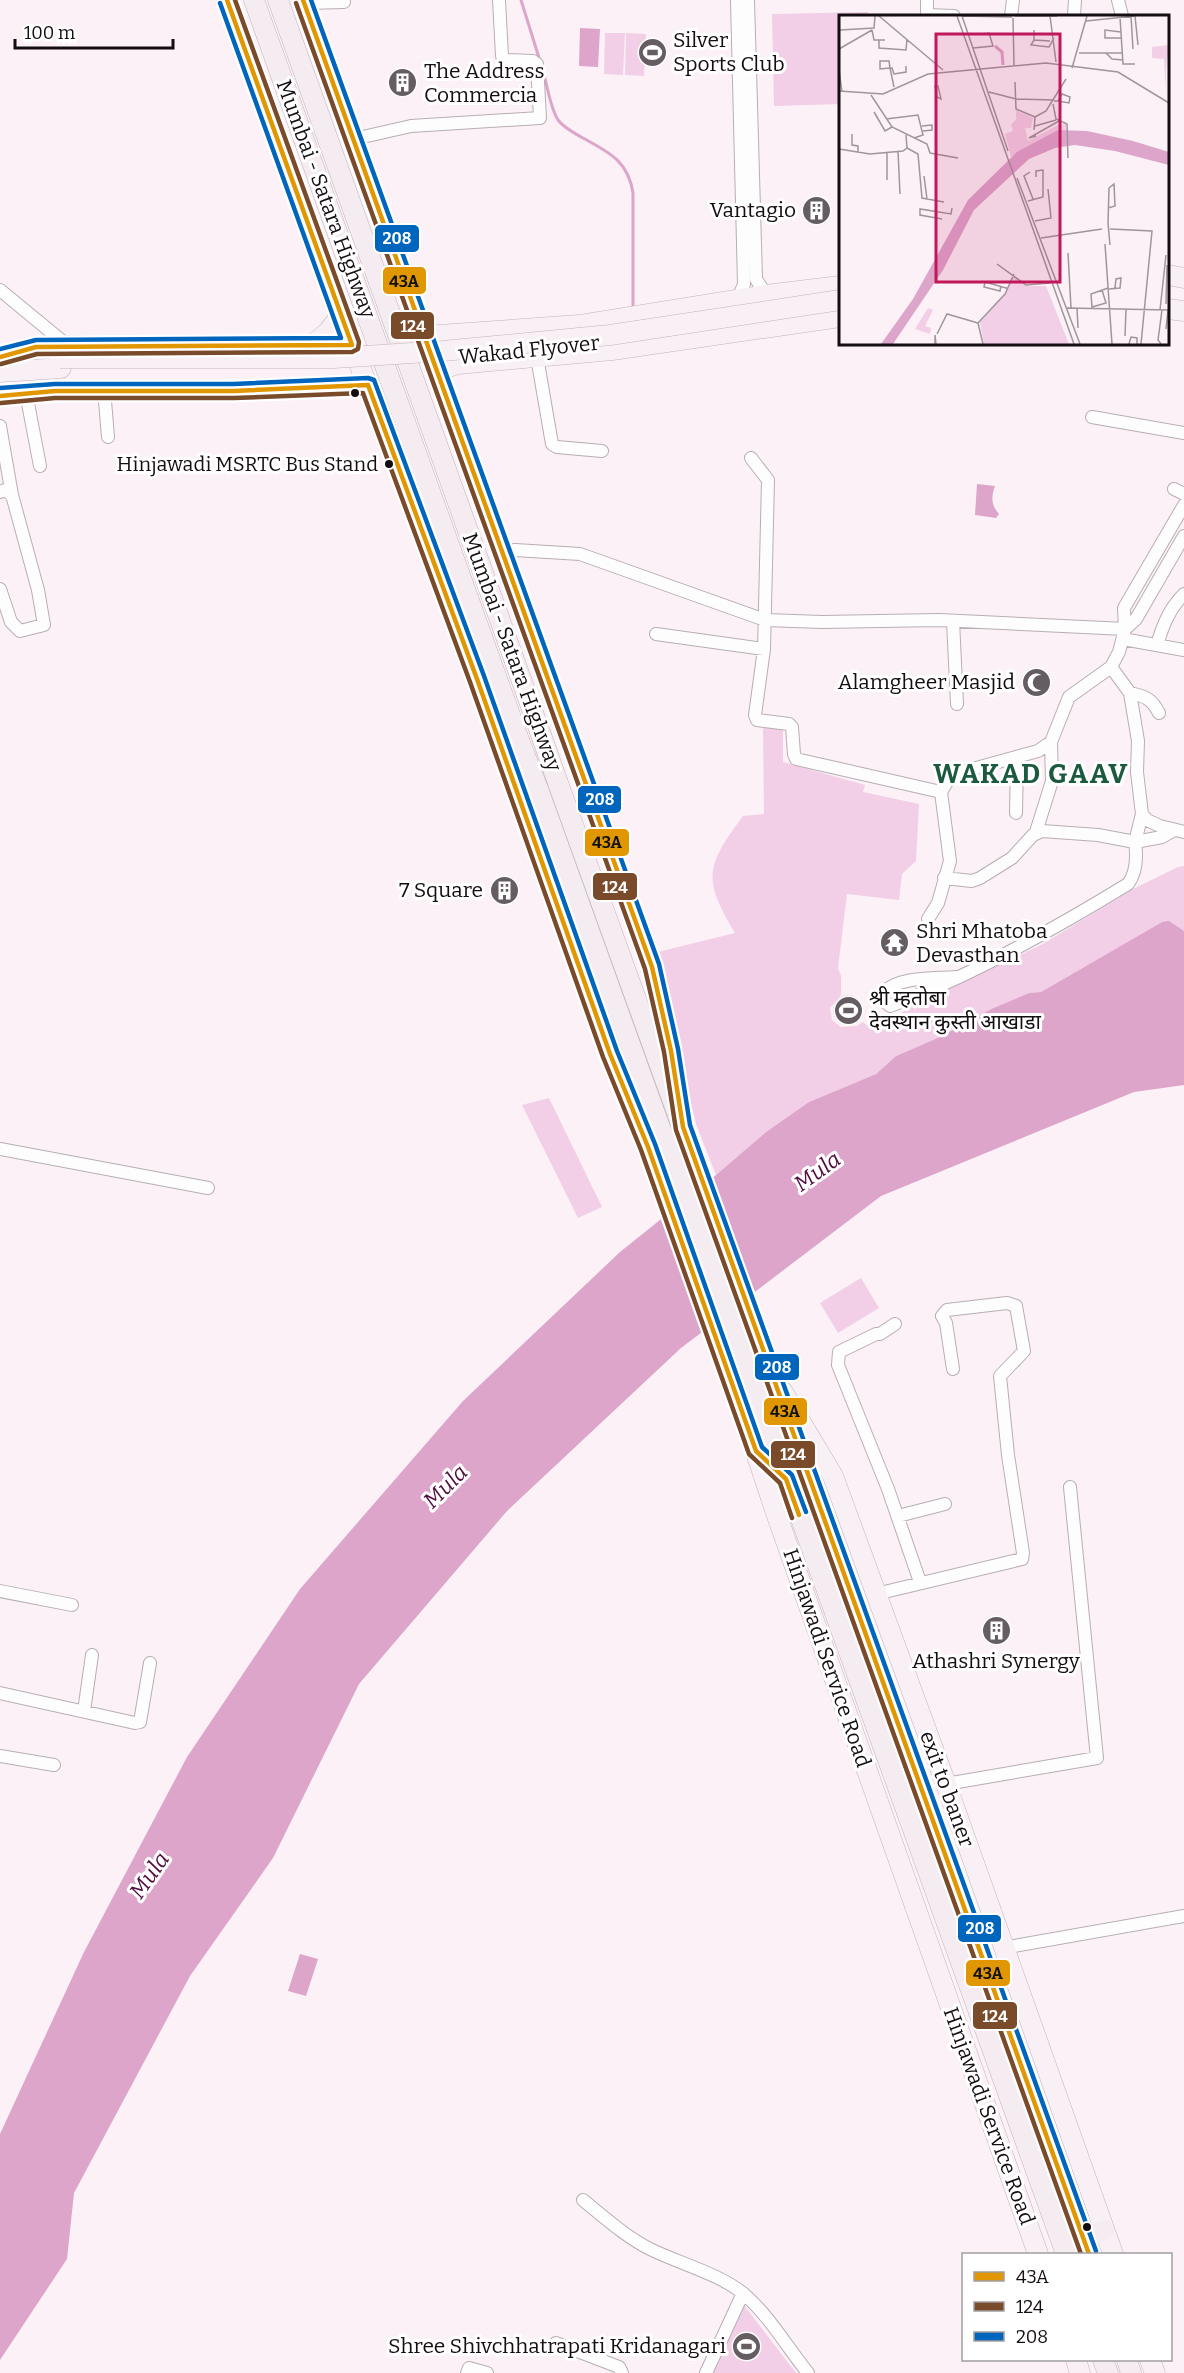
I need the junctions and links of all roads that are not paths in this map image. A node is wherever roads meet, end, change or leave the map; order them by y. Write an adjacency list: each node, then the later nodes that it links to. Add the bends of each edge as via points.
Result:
1 (227, 0): 28 (main road)
2 (254, 0): 83 (highway, Mumbai - Satara Highway, bridge, via 538,789)
3 (278, 0): 32 (highway, Mumbai - Satara Highway)
4 (499, 0): 17 (street, via 502,56 506,60 537,64 540,118 411,126)
5 (737, 0): 15 (street)
6 (748, 0): 15 (street)
7 (1013, 0): 12 (street)
8 (1075, 0): 13 (street)
9 (1118, 0): 14 (street)
10 (304, 2): 11 (street); 17 (main road)
11 (344, 2)
12 (1011, 15)
13 (1074, 15)
14 (1122, 15)
15 (744, 71): 16 (street)
16 (746, 134): 22 (street, via 756,279); 23 (street, via 744,284)
17 (354, 139): 31 (main road)
18 (1169, 275): 19 (main road)
19 (1184, 278)
20 (839, 286): 22 (main road)
21 (0, 290): 36 (street)
22 (766, 295): 23 (main road)
23 (738, 299): 30 (main road)
24 (839, 300): 36 (main road, Wakad Flyover, bridge, via 600,337 443,351 334,358)
25 (839, 308): 36 (main road, Wakad Flyover, via 578,345 376,366)
26 (1169, 309): 27 (main road)
27 (1184, 311)
28 (341, 315): 33 (main road); 34 (main road)
29 (839, 317): 35 (main road)
30 (579, 325): 31 (main road); 35 (main road)
31 (425, 336): 32 (highway); 39 (main road)
32 (400, 339): 82 (highway, Mumbai - Satara Highway, bridge)
33 (352, 345): 34 (main road); 40 (main road)
34 (311, 346): 36 (main road)
35 (584, 353): 37 (main road)
36 (63, 357): 38 (main road, Wakad Flyover)
37 (537, 357): 39 (main road, via 458,364); 48 (street, via 552,444)
38 (3, 362)
39 (439, 374): 54 (main road)
40 (368, 386): 41 (main road); 71 (main road)
41 (104, 390): 42 (main road); 47 (street)
42 (26, 393): 43 (main road); 50 (street)
43 (0, 396)
44 (1092, 417): 46 (street)
45 (0, 426): 51 (street)
46 (1184, 433)
47 (108, 437)
48 (602, 451)
49 (751, 458): 57 (street, via 768,480)
50 (40, 466)
51 (6, 493): 55 (street, via 38,590 44,625 20,631 11,622)
52 (1184, 505): 60 (street, via 1124,608)
53 (1184, 536): 60 (street)
54 (503, 552): 57 (street, via 580,554); 69 (main road)
55 (0, 589)
56 (1184, 594): 61 (street, via 1173,606)
57 (765, 620): 58 (street); 62 (street)
58 (953, 621): 60 (street); 66 (street)
59 (656, 634): 62 (street)
60 (1124, 634): 61 (street); 64 (street)
61 (1157, 645): 63 (street)
62 (764, 648): 73 (street, via 755,715 757,720 792,727 796,759)
63 (1184, 650)
64 (1110, 667): 65 (street); 68 (street, via 1070,697)
65 (1130, 693): 67 (street, via 1153,701); 75 (street, via 1138,741)
66 (957, 705)
67 (1159, 713)
68 (1051, 742): 70 (street); 77 (street, via 1052,781)
69 (575, 753): 71 (main road); 72 (main road); 82 (main road, via 652,967)
70 (1017, 757): 73 (street, via 958,773); 74 (street)
71 (508, 764): 72 (main road)
72 (515, 784): 83 (main road, via 610,1054)
73 (941, 792): 79 (street, via 950,852)
74 (1016, 813)
75 (1142, 814): 76 (street, via 1147,820); 78 (street)
76 (1179, 831): 78 (street)
77 (1036, 832): 78 (street); 79 (street, via 1012,858 980,878)
78 (1135, 842): 81 (street, via 1137,857 1128,884)
79 (944, 878): 80 (street, via 938,903)
80 (928, 919)
81 (956, 977): 81 (street, via 890,1006 884,1000 887,988 900,983)
82 (684, 1131): 88 (highway, Mumbai - Satara Highway)
83 (656, 1145): 87 (highway, Mumbai - Satara Highway)
84 (0, 1149): 85 (street)
85 (208, 1188)
86 (896, 1324): 94 (street, via 839,1352 837,1358)
87 (732, 1354): 90 (main road, Hinjawadi Service Road); 91 (highway, Mumbai - Satara Highway)
88 (770, 1369): 97 (main road, exit to baner, via 833,1476); 110 (highway, Mumbai - Satara Highway)
89 (952, 1369): 95 (street, via 942,1316 947,1310 1007,1303 1016,1306 1024,1351 1000,1376 1023,1553 1019,1561)
90 (756, 1451): 91 (highway); 111 (main road, Hinjawadi Service Road)
91 (786, 1479): 112 (highway, Mumbai - Satara Highway)
92 (1070, 1487): 105 (street, via 1097,1758)
93 (945, 1504): 94 (street)
94 (898, 1516): 95 (street)
95 (920, 1582): 97 (street)
96 (0, 1590): 98 (street)
97 (876, 1594): 105 (main road, exit to baner)
98 (72, 1605)
99 (92, 1655): 102 (street)
100 (150, 1663): 102 (street, via 140,1722)
101 (0, 1693): 102 (street)
102 (84, 1711)
103 (0, 1756): 104 (street)
104 (54, 1765)
105 (946, 1784): 107 (main road, exit to baner)
106 (1184, 1916): 107 (street)
107 (1003, 1948): 109 (main road, exit to baner)
108 (583, 2200): 114 (street, via 649,2248)
109 (1104, 2230): 110 (highway); 113 (main road, exit to baner)
110 (1086, 2246)
111 (1038, 2253)
112 (1066, 2253)
113 (1113, 2253)
114 (743, 2293): 119 (street); 120 (street)
115 (556, 2343): 118 (street, via 619,2367)
116 (467, 2373): 117 (street, via 469,2368)
117 (487, 2373)
118 (622, 2373)
119 (706, 2373)
120 (808, 2373)

